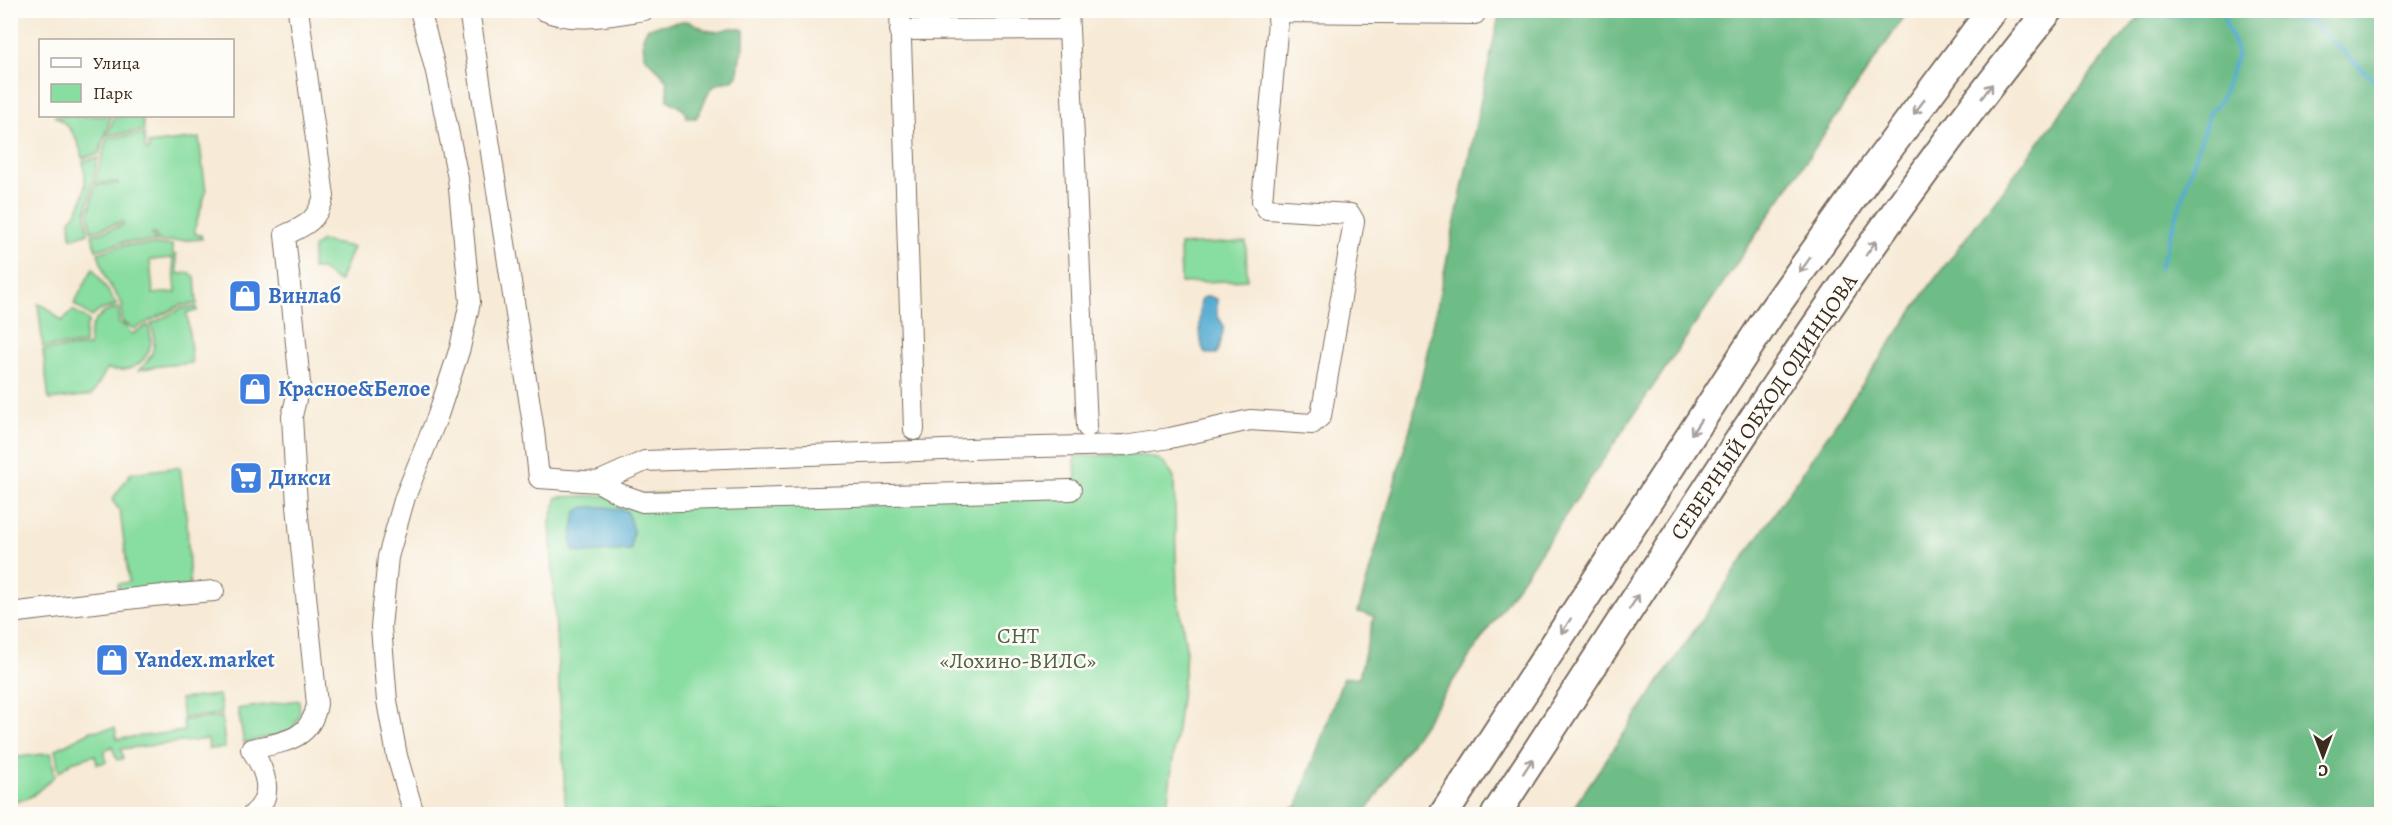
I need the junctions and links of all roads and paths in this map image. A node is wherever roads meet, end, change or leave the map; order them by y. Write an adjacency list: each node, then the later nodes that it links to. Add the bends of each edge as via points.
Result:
1 (298, 10): 19 (street, via 324,196 319,212 305,226 285,235 300,383 292,416 297,506 317,704 309,726 298,736 251,748 262,766 267,786 263,806)
2 (420, 10): 20 (street, via 458,178 470,302 460,348 405,497 388,557 381,627 387,701 397,756)
3 (469, 10): 15 (street, via 539,478)
4 (543, 10): 5 (street, via 574,17)
5 (644, 10)
6 (900, 10): 12 (street)
7 (1992, 10): 21 (highway, СЕВЕРНЫЙ ОБХОД ОДИНЦОВА, one-way to 21, via 1768,317)
8 (2049, 10): 22 (highway, СЕВЕРНЫЙ ОБХОД ОДИНЦОВА, one-way to 8, via 1805,342 1909,194)
9 (1279, 11): 10 (street); 15 (street, via 1262,201 1267,209 1350,214 1354,221 1321,416 1311,424 1250,420 1125,445 645,461)
10 (1474, 14)
11 (1069, 20): 12 (street); 13 (street)
12 (900, 30): 14 (street)
13 (1087, 427)
14 (914, 430)
15 (598, 482): 16 (street, via 643,502)
16 (1071, 490)
17 (214, 591): 18 (street)
18 (10, 613)
19 (253, 814)
20 (414, 814)
21 (1444, 814)
22 (1496, 814)

